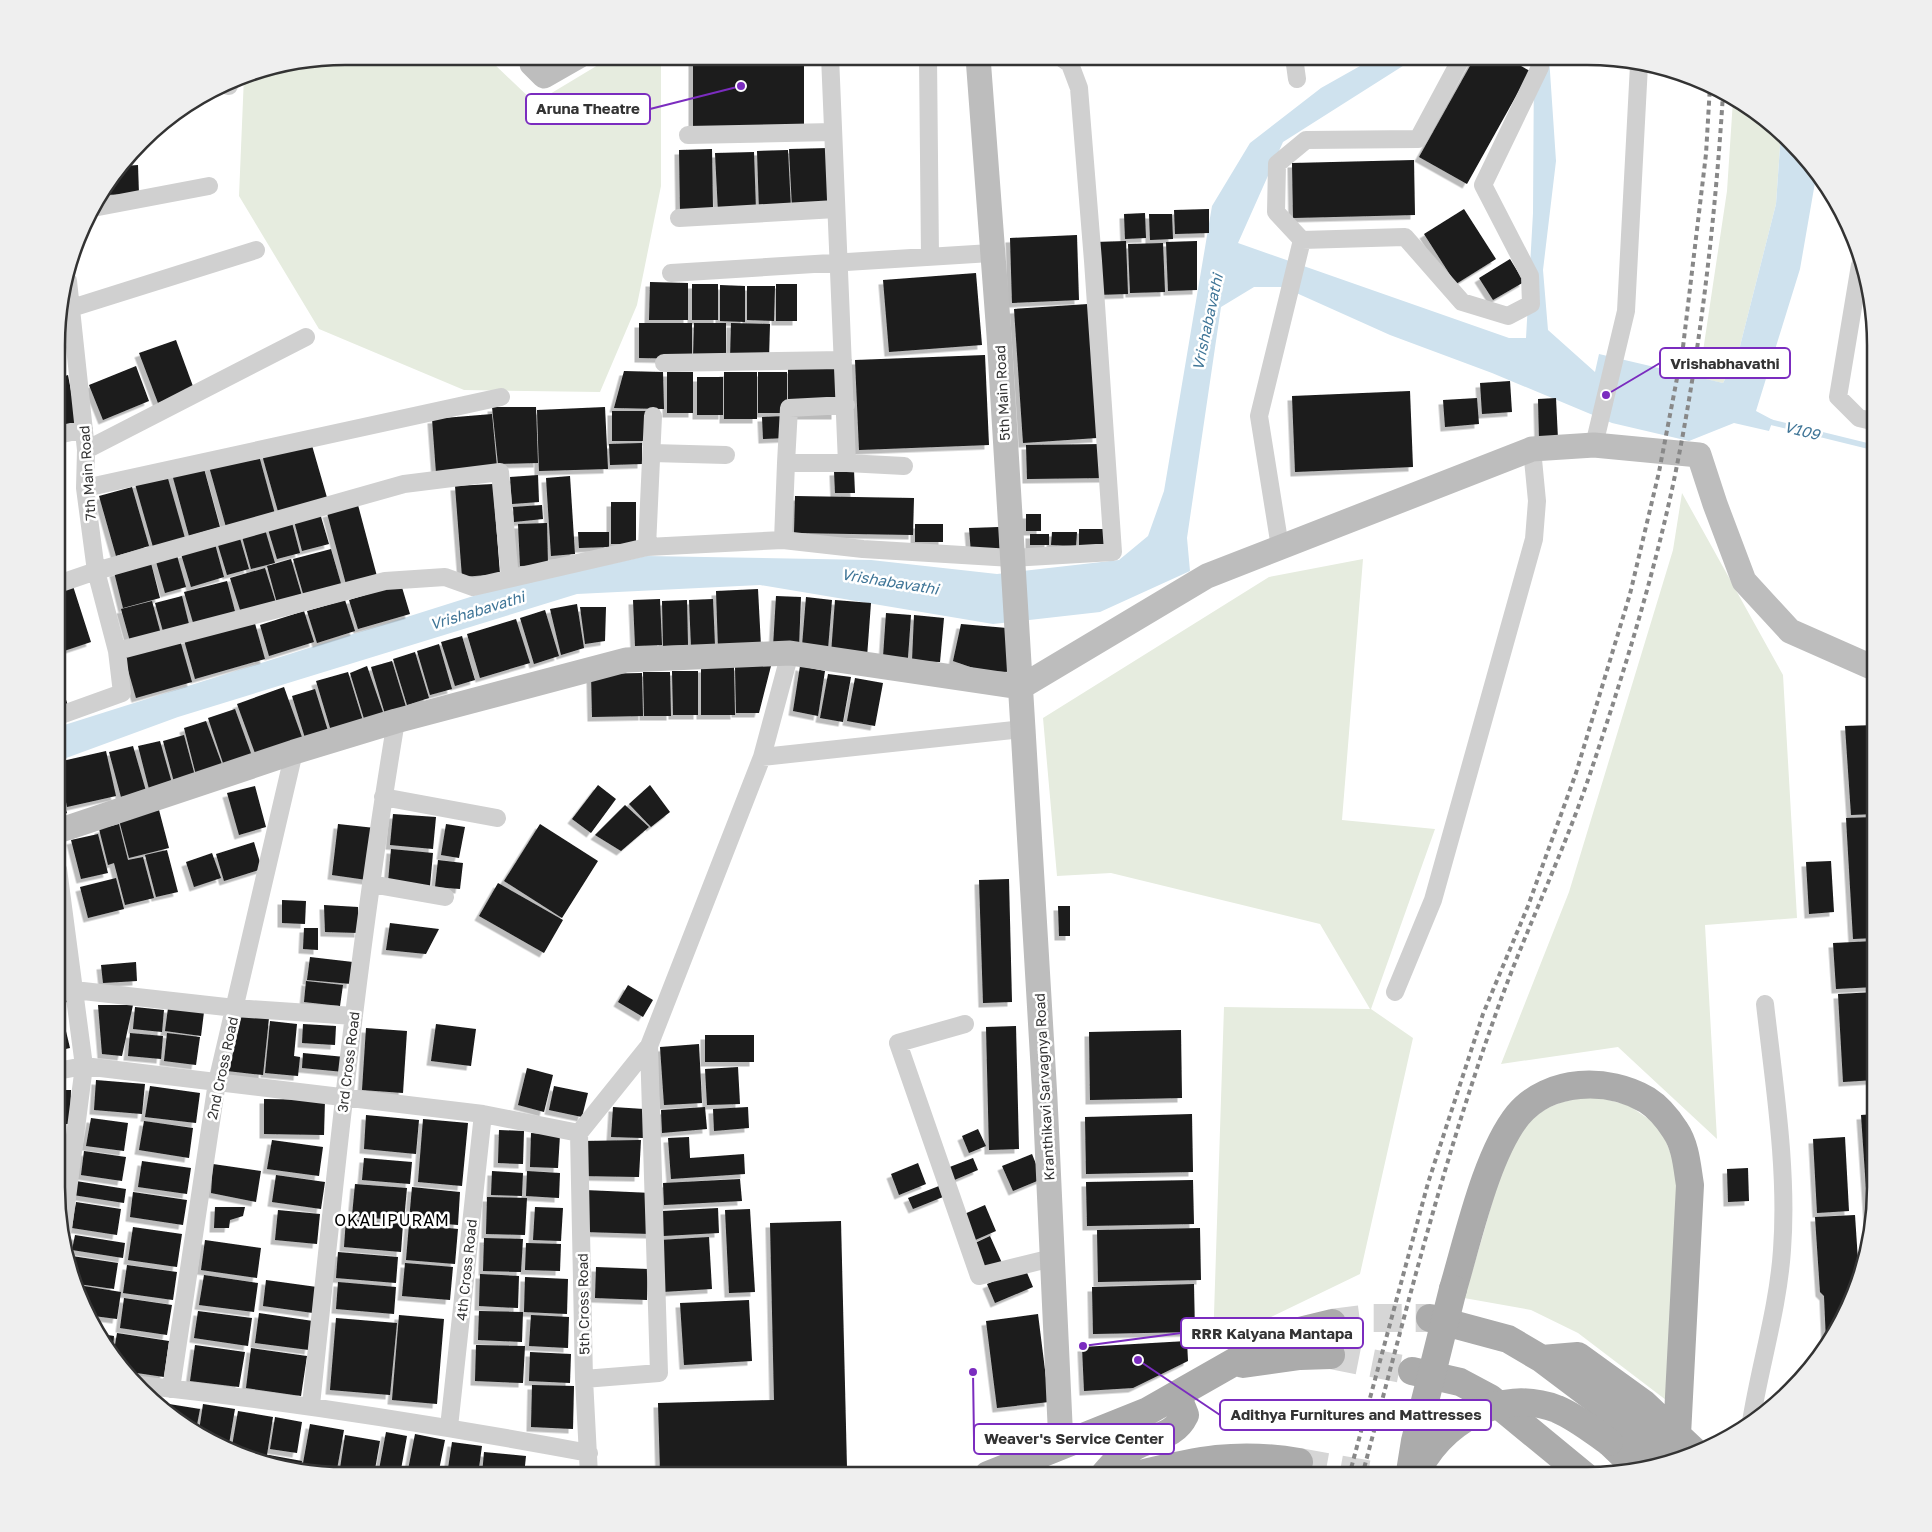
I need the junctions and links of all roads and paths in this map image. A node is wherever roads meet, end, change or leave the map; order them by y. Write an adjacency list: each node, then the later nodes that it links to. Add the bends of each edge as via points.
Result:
1 (533, 65): 2 (street, via 544,76)
2 (563, 65)
3 (830, 65): 12 (street)
4 (928, 65): 21 (street)
5 (979, 65): 20 (street, 5th Main Road)
6 (1070, 65): 48 (street, via 1079,88 1113,552)
7 (1295, 65): 11 (street)
8 (1458, 65): 18 (street, via 1418,139 1306,140 1277,164 1276,212)
9 (1540, 65): 18 (street, via 1483,185 1530,276 1531,304 1508,316 1462,302 1405,238)
10 (1639, 70): 36 (street, via 1626,311)
11 (1297, 79)
12 (833, 132): 13 (street); 16 (street)
13 (688, 135)
14 (209, 186): 15 (street)
15 (102, 206)
16 (836, 209): 17 (street); 22 (street)
17 (679, 218)
18 (1302, 240): 47 (street, via 1259,416)
19 (256, 250): 25 (street)
20 (991, 253): 21 (street); 48 (street, 5th Main Road)
21 (930, 257): 22 (street)
22 (839, 263): 23 (street); 28 (street)
23 (671, 273)
24 (1858, 277): 33 (street, via 1838,398 1859,418)
25 (67, 309)
26 (66, 319): 34 (street, 7th Main Road)
27 (306, 337): 38 (street)
28 (843, 360): 29 (street); 31 (street)
29 (664, 363)
30 (500, 397): 44 (street)
31 (846, 405): 41 (street); 42 (street, via 789,408)
32 (653, 416): 39 (street)
33 (1867, 420)
34 (84, 429): 35 (street); 38 (street, 7th Main Road)
35 (65, 433)
36 (1594, 445): 37 (street); 54 (street, via 1699,455 1744,581 1790,631)
37 (1532, 449): 47 (street); 68 (street, via 1537,501 1534,539 1434,900)
38 (86, 450): 44 (street, 7th Main Road)
39 (652, 453): 40 (street); 46 (street)
40 (726, 455)
41 (847, 462): 42 (street); 43 (street)
42 (786, 463): 45 (street)
43 (904, 466)
44 (85, 488): 49 (street, 7th Main Road)
45 (783, 540): 46 (street); 48 (street, via 863,549)
46 (647, 547): 50 (street)
47 (1280, 547): 55 (street, via 1208,576)
48 (1012, 558): 55 (street, 5th Main Road)
49 (96, 571): 50 (street, via 404,484 500,472); 51 (street); 52 (street, 7th Main Road)
50 (510, 578): 52 (street, via 473,587 445,577 385,581)
51 (65, 582)
52 (117, 651): 56 (street, 7th Main Road, via 122,693)
53 (790, 653): 55 (street); 57 (street, via 626,660); 60 (street)
54 (1867, 665)
55 (1021, 687): 58 (street, 5th Main Road)
56 (65, 713)
57 (396, 721): 59 (street); 61 (street, 3rd Cross Road)
58 (1023, 729): 60 (street); 81 (street, Kranthikavi Sarvagnya Road)
59 (294, 752): 63 (street); 70 (street, 2nd Cross Road)
60 (762, 756): 73 (street)
61 (383, 797): 62 (street); 64 (street, 3rd Cross Road)
62 (497, 818)
63 (65, 829)
64 (371, 884): 65 (street); 71 (street, 3rd Cross Road)
65 (445, 897)
66 (65, 947): 67 (street)
67 (74, 990): 70 (street); 74 (street)
68 (1395, 992)
69 (1766, 1004): 93 (street, via 1783,1195 1782,1250 1777,1300)
70 (235, 1008): 71 (street); 76 (street, 2nd Cross Road)
71 (354, 1016): 77 (street, 3rd Cross Road)
72 (966, 1024): 81 (street, via 898,1043 979,1276)
73 (649, 1046): 79 (street); 88 (street, via 659,1373)
74 (84, 1066): 75 (street); 76 (street); 80 (street)
75 (65, 1070)
76 (217, 1082): 77 (street); 90 (street, 2nd Cross Road)
77 (343, 1098): 78 (street); 92 (street, 3rd Cross Road)
78 (483, 1114): 79 (street); 94 (street, 4th Cross Road)
79 (579, 1133): 88 (street, 5th Cross Road)
80 (66, 1205)
81 (1052, 1258): 96 (street, Kranthikavi Sarvagnya Road)
82 (1430, 1318): 85 (main road, via 1508,1338)
83 (1332, 1324): 86 (main road, via 1299,1330)
84 (1331, 1356): 86 (main road, via 1300,1356)
85 (1542, 1359): 95 (main road, via 1578,1356 1643,1403); 98 (main road, via 1627,1423)
86 (1222, 1367): 91 (main road)
87 (1412, 1371): 108 (main road, via 1460,1382 1490,1398)
88 (584, 1379): 99 (street, 5th Cross Road)
89 (148, 1386): 90 (street)
90 (171, 1389): 92 (street)
91 (1177, 1395): 96 (main road, via 1135,1417); 104 (main road, via 1185,1415 1180,1425 1165,1436 1133,1447)
92 (311, 1405): 94 (street)
93 (1753, 1412)
94 (449, 1427): 99 (street)
95 (1677, 1435): 97 (main road); 106 (main road, bridge, via 1690,1185 1683,1147 1664,1115 1649,1101 1610,1086 1587,1084 1560,1088 1537,1099 1519,1114 1492,1160 1453,1289)
96 (1060, 1445): 103 (main road)
97 (1690, 1447)
98 (1656, 1451)
99 (589, 1453): 102 (street, 5th Cross Road)
100 (1299, 1462): 105 (main road, via 1244,1456)
101 (1631, 1464): 107 (main road, bridge, via 1609,1442 1574,1417 1533,1403 1510,1402 1468,1415 1430,1448)
102 (589, 1467)
103 (1009, 1467)
104 (1113, 1467)
105 (1174, 1467)
106 (1410, 1467)
107 (1420, 1467)
108 (1574, 1467)

